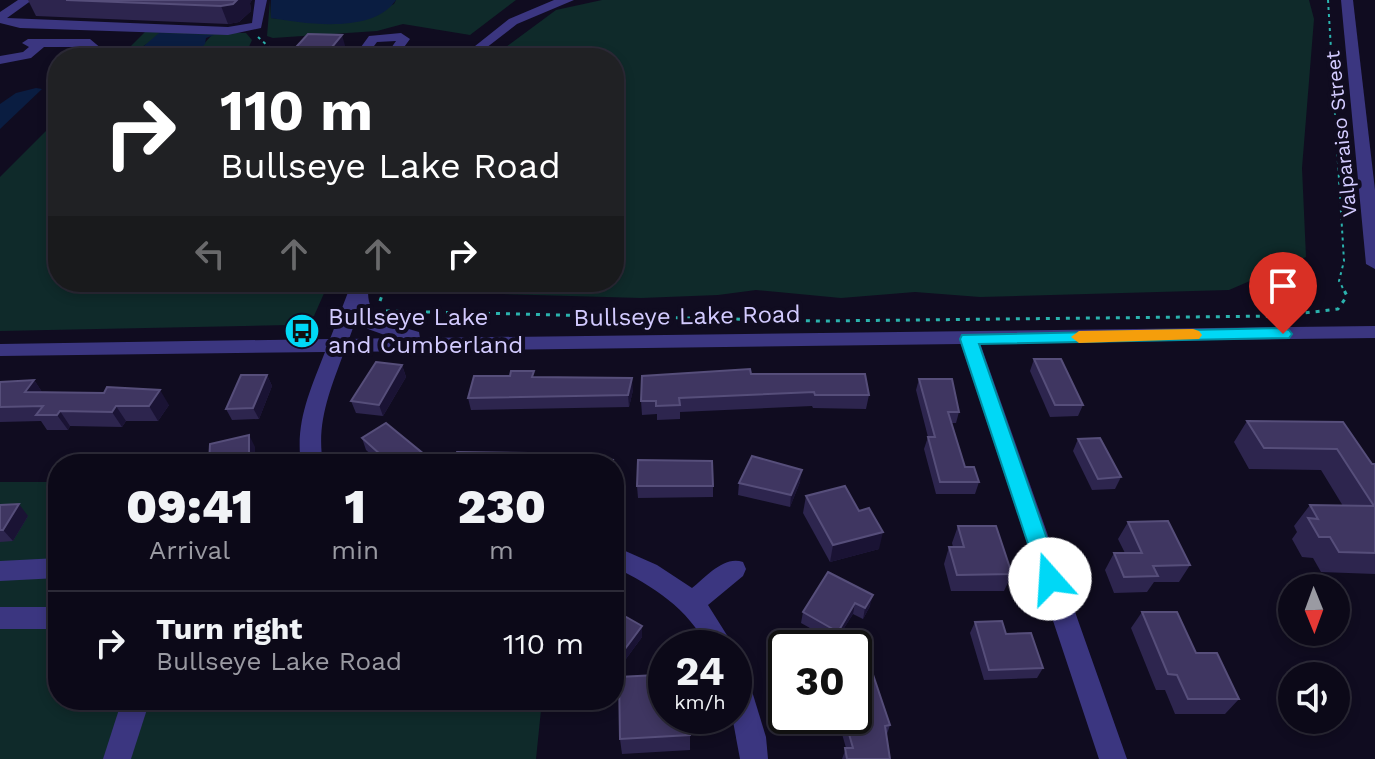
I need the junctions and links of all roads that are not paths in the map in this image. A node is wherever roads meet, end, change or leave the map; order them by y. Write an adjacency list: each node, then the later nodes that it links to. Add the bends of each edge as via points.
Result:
1 (26, 0): 6 (street)
2 (261, 0): 6 (street, via 257,26 228,31)
3 (535, 0): 7 (street)
4 (568, 0): 7 (street, via 540,7)
5 (1347, 0): 15 (street, Valparaiso Street)
6 (0, 19)
7 (511, 25): 13 (street)
8 (0, 32): 9 (street)
9 (28, 43): 10 (street, via 90,43); 14 (street, via 38,47 27,55)
10 (95, 48)
11 (368, 48): 12 (street, via 378,36 404,39)
12 (397, 48)
13 (480, 48)
14 (0, 60)
15 (1368, 116): 16 (street, Valparaiso Street)
16 (1371, 197): 17 (street, Valparaiso Street)
17 (1375, 264)
18 (357, 292): 23 (street)
19 (360, 292): 22 (street, via 361,312 371,324)
20 (1375, 332): 21 (street, Bullseye Lake Road)
21 (969, 339): 22 (street, Bullseye Lake Road); 38 (street)
22 (460, 344): 23 (street, Bullseye Lake Road)
23 (336, 345): 24 (street, Bullseye Lake Road); 25 (street, via 311,414)
24 (0, 350)
25 (310, 454)
26 (624, 561): 30 (street, via 671,584)
27 (48, 569): 29 (street)
28 (734, 569): 30 (street)
29 (0, 571)
30 (692, 603): 33 (street)
31 (0, 618): 32 (street)
32 (48, 618)
33 (713, 630)
34 (133, 710): 36 (street)
35 (751, 734): 37 (street)
36 (117, 759)
37 (754, 759)
38 (1113, 759)

